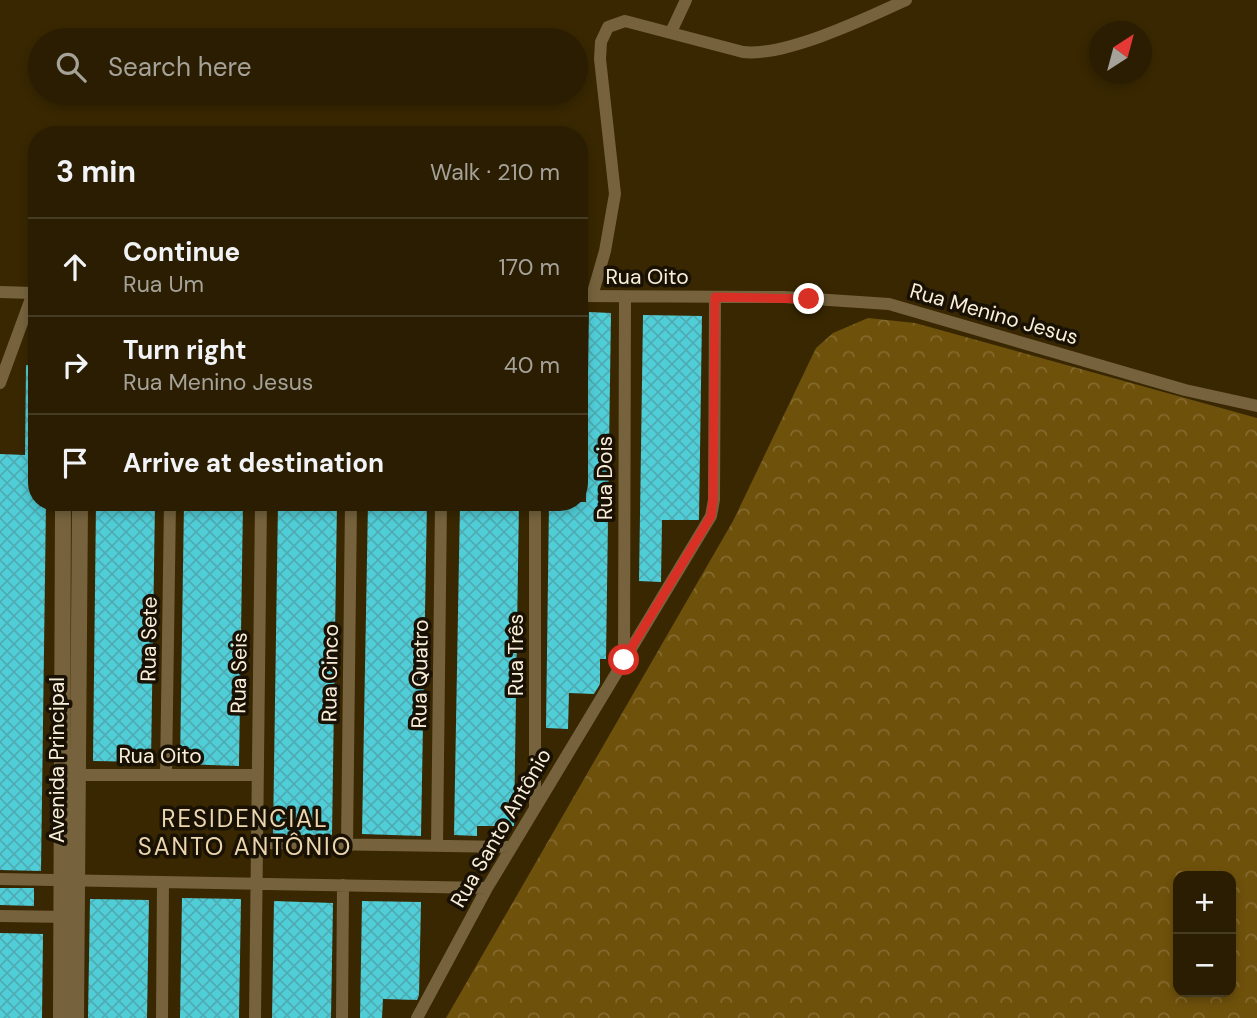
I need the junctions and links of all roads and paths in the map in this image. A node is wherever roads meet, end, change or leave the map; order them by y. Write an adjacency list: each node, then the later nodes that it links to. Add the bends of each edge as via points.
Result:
1 (686, 0): 3 (street)
2 (906, 0): 3 (street, via 822,35 762,53)
3 (671, 32): 4 (street, via 620,22 608,27 601,42 615,194 605,251)
4 (588, 289)
5 (0, 292): 6 (street)
6 (28, 293)
7 (588, 296): 8 (street, Rua Oito)
8 (625, 296): 9 (street, Rua Oito); 20 (street, Rua Dois)
9 (715, 297): 12 (street, Rua Menino Jesus, via 889,304 1185,390); 20 (street, Rua Santo Antônio, via 711,516)
10 (28, 311): 11 (street)
11 (0, 383)
12 (1257, 406)
13 (63, 511): 21 (street, Avenida Principal)
14 (80, 511): 21 (street, Avenida Principal)
15 (170, 511): 22 (street, Rua Sete)
16 (261, 511): 23 (street, Rua Seis)
17 (351, 511): 26 (street, Rua Cinco)
18 (441, 511): 27 (street, Rua Quatro)
19 (535, 511): 24 (street, Rua Três)
20 (624, 660): 24 (street, Rua Santo Antônio)
21 (70, 775): 22 (street, Rua Oito); 30 (street, Avenida Principal)
22 (166, 775): 23 (street, Rua Oito)
23 (257, 775): 25 (street, Rua Seis)
24 (535, 807): 28 (street, Rua Santo Antônio)
25 (257, 843): 26 (street); 32 (street, Rua Seis)
26 (347, 845): 27 (street)
27 (438, 846): 28 (street)
28 (511, 847): 34 (street, Rua Santo Antônio)
29 (0, 879): 30 (street)
30 (69, 880): 31 (street); 36 (street, Avenida Principal)
31 (163, 882): 32 (street); 39 (street)
32 (256, 884): 33 (street); 40 (street, Rua Seis)
33 (343, 885): 34 (street); 41 (street)
34 (486, 888): 42 (street, Rua Santo Antônio)
35 (0, 916): 36 (street)
36 (69, 917): 37 (street, Avenida Principal); 38 (street, Avenida Principal)
37 (61, 1018)
38 (76, 1018)
39 (162, 1018)
40 (255, 1018)
41 (342, 1018)
42 (417, 1018)

